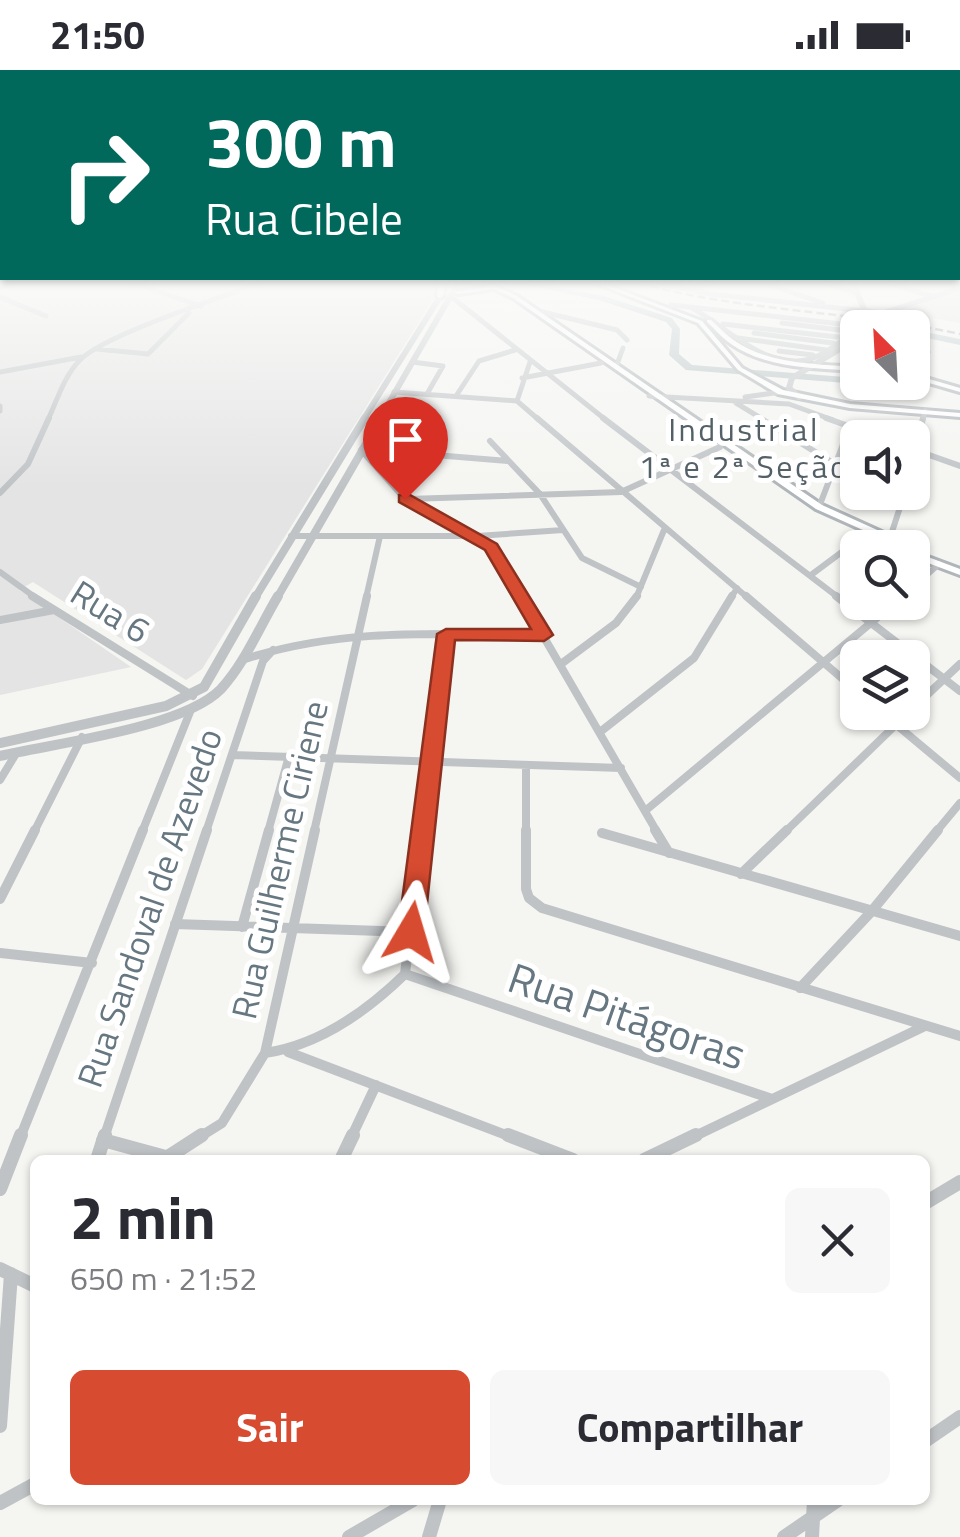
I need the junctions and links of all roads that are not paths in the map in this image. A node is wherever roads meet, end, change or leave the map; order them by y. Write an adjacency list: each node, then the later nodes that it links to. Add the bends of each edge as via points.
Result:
1 (92, 351): 18 (street)
2 (122, 351): 3 (street)
3 (150, 351)
4 (412, 351): 51 (street)
5 (418, 351): 19 (street)
6 (510, 351): 34 (street, via 479,361)
7 (517, 351): 20 (street)
8 (586, 351): 21 (main road)
9 (593, 351): 23 (main road)
10 (622, 351): 23 (street)
11 (724, 351): 30 (main road)
12 (751, 351): 22 (main road)
13 (773, 351): 17 (street, via 796,360)
14 (812, 351): 17 (street)
15 (823, 351): 17 (street)
16 (830, 351): 22 (street)
17 (816, 355)
18 (82, 357): 25 (street); 54 (street, via 28,464)
19 (412, 362): 32 (street); 33 (street, via 444,366)
20 (530, 362): 26 (street); 27 (street)
21 (601, 362): 26 (street); 35 (main road)
22 (808, 367): 24 (main road); 29 (street)
23 (616, 368): 35 (main road)
24 (840, 368)
25 (0, 372)
26 (544, 373): 27 (street); 50 (street)
27 (522, 378): 36 (street)
28 (930, 381): 31 (main road)
29 (788, 386): 30 (main road); 38 (main road, via 799,396 850,406)
30 (763, 387): 37 (street)
31 (960, 390)
32 (394, 392): 33 (street); 44 (street)
33 (428, 394): 34 (street)
34 (456, 396): 36 (street)
35 (652, 396): 37 (street); 43 (main road); 57 (main road)
36 (517, 401): 53 (street)
37 (732, 401): 41 (street, via 789,404); 48 (street)
38 (928, 411): 39 (main road); 40 (street)
39 (960, 414)
40 (925, 420)
41 (840, 422)
42 (490, 441): 47 (street)
43 (720, 447): 50 (street); 60 (main road, via 815,510)
44 (361, 450): 47 (street); 52 (street); 56 (street)
45 (840, 453): 48 (street)
46 (930, 455): 49 (street)
47 (508, 460): 55 (street)
48 (836, 464): 57 (street)
49 (960, 466)
50 (670, 470): 53 (street); 73 (street)
51 (330, 477): 52 (street); 63 (street)
52 (346, 478): 62 (street)
53 (621, 492): 55 (street); 59 (street)
54 (0, 494)
55 (540, 494): 56 (street); 58 (street)
56 (405, 499): 65 (street)
57 (819, 507): 61 (main road)
58 (562, 530): 65 (street); 74 (street, via 590,563)
59 (664, 530): 74 (street); 75 (street)
60 (861, 530)
61 (862, 530)
62 (315, 534): 63 (street); 64 (street); 84 (street)
63 (290, 536): 83 (street)
64 (380, 536): 65 (street); 80 (street, Rua Guilherme Ciriene)
65 (476, 536): 81 (street, via 491,547)
66 (840, 554): 73 (street)
67 (930, 557): 70 (main road)
68 (930, 559): 69 (main road)
69 (939, 564): 70 (main road); 72 (street)
70 (960, 568)
71 (0, 572): 76 (street, Rua 6)
72 (930, 572)
73 (811, 576): 78 (street)
74 (641, 587): 85 (street, via 618,624)
75 (737, 588): 86 (street); 98 (street, via 694,658)
76 (54, 610): 77 (street); 93 (street, Rua 6)
77 (0, 620)
78 (874, 622): 86 (street); 90 (street)
79 (446, 634): 80 (street); 81 (street); 106 (street)
80 (360, 635): 82 (street); 105 (street, Rua Guilherme Ciriene)
81 (544, 635): 85 (street)
82 (274, 650): 84 (street); 88 (street, Rua Sandoval de Azevedo)
83 (222, 657): 84 (street); 93 (street)
84 (239, 663): 88 (street); 95 (street, via 212,698)
85 (561, 664): 98 (street)
86 (826, 664): 89 (street); 112 (street)
87 (960, 664): 90 (street)
88 (261, 676): 102 (street, Rua Sandoval de Azevedo)
89 (840, 676)
90 (944, 679): 91 (street); 92 (street)
91 (960, 691)
92 (930, 693)
93 (193, 696): 94 (street)
94 (178, 702): 95 (street); 100 (street)
95 (190, 712): 99 (street); 124 (street)
96 (892, 730): 115 (street)
97 (901, 730): 109 (street)
98 (600, 732): 108 (street)
99 (82, 737): 101 (street); 116 (street)
100 (0, 743)
101 (17, 752): 103 (street); 110 (street)
102 (232, 755): 104 (street); 118 (street, Rua Sandoval de Azevedo)
103 (0, 756)
104 (288, 756): 105 (street); 119 (street)
105 (330, 756): 106 (street); 120 (street, Rua Guilherme Ciriene)
106 (431, 761): 107 (street); 121 (street)
107 (526, 765): 108 (street); 126 (street, via 526,889 542,908)
108 (621, 768): 112 (street)
109 (960, 778)
110 (0, 780)
111 (960, 803): 117 (street)
112 (645, 811): 114 (street)
113 (602, 832): 114 (street)
114 (669, 854): 115 (street)
115 (741, 874): 117 (street)
116 (0, 898)
117 (870, 912): 122 (street); 126 (street)
118 (175, 924): 119 (street); 133 (street, Rua Sandoval de Azevedo)
119 (242, 926): 120 (street)
120 (292, 928): 121 (street); 130 (street, Rua Guilherme Ciriene)
121 (411, 932): 125 (street)
122 (960, 936)
123 (0, 954): 124 (street)
124 (92, 963): 141 (street)
125 (405, 974): 129 (street, via 376,1004); 132 (street, Rua Pitágoras)
126 (800, 988): 127 (street)
127 (925, 1026): 128 (street); 132 (street)
128 (960, 1036)
129 (288, 1052): 130 (street); 131 (street)
130 (265, 1053): 136 (street, Rua Guilherme Ciriene, via 222,1123)
131 (376, 1085): 137 (street); 138 (street)
132 (772, 1099): 139 (street)
133 (104, 1140): 134 (street, Rua Sandoval de Azevedo); 135 (street)
134 (99, 1155)
135 (157, 1155)
136 (177, 1155)
137 (343, 1155)
138 (560, 1155)
139 (654, 1155)
140 (960, 1182): 142 (street)
141 (0, 1190)
142 (930, 1200)
143 (6, 1272): 144 (street); 146 (street)
144 (30, 1282)
145 (960, 1417): 147 (street)
146 (0, 1426)
147 (930, 1438)
148 (30, 1487): 149 (street)
149 (0, 1503)
150 (404, 1505): 153 (street)
151 (439, 1505): 154 (street)
152 (814, 1508): 155 (street); 156 (street)
153 (349, 1537)
154 (429, 1537)
155 (784, 1537)
156 (812, 1537)

